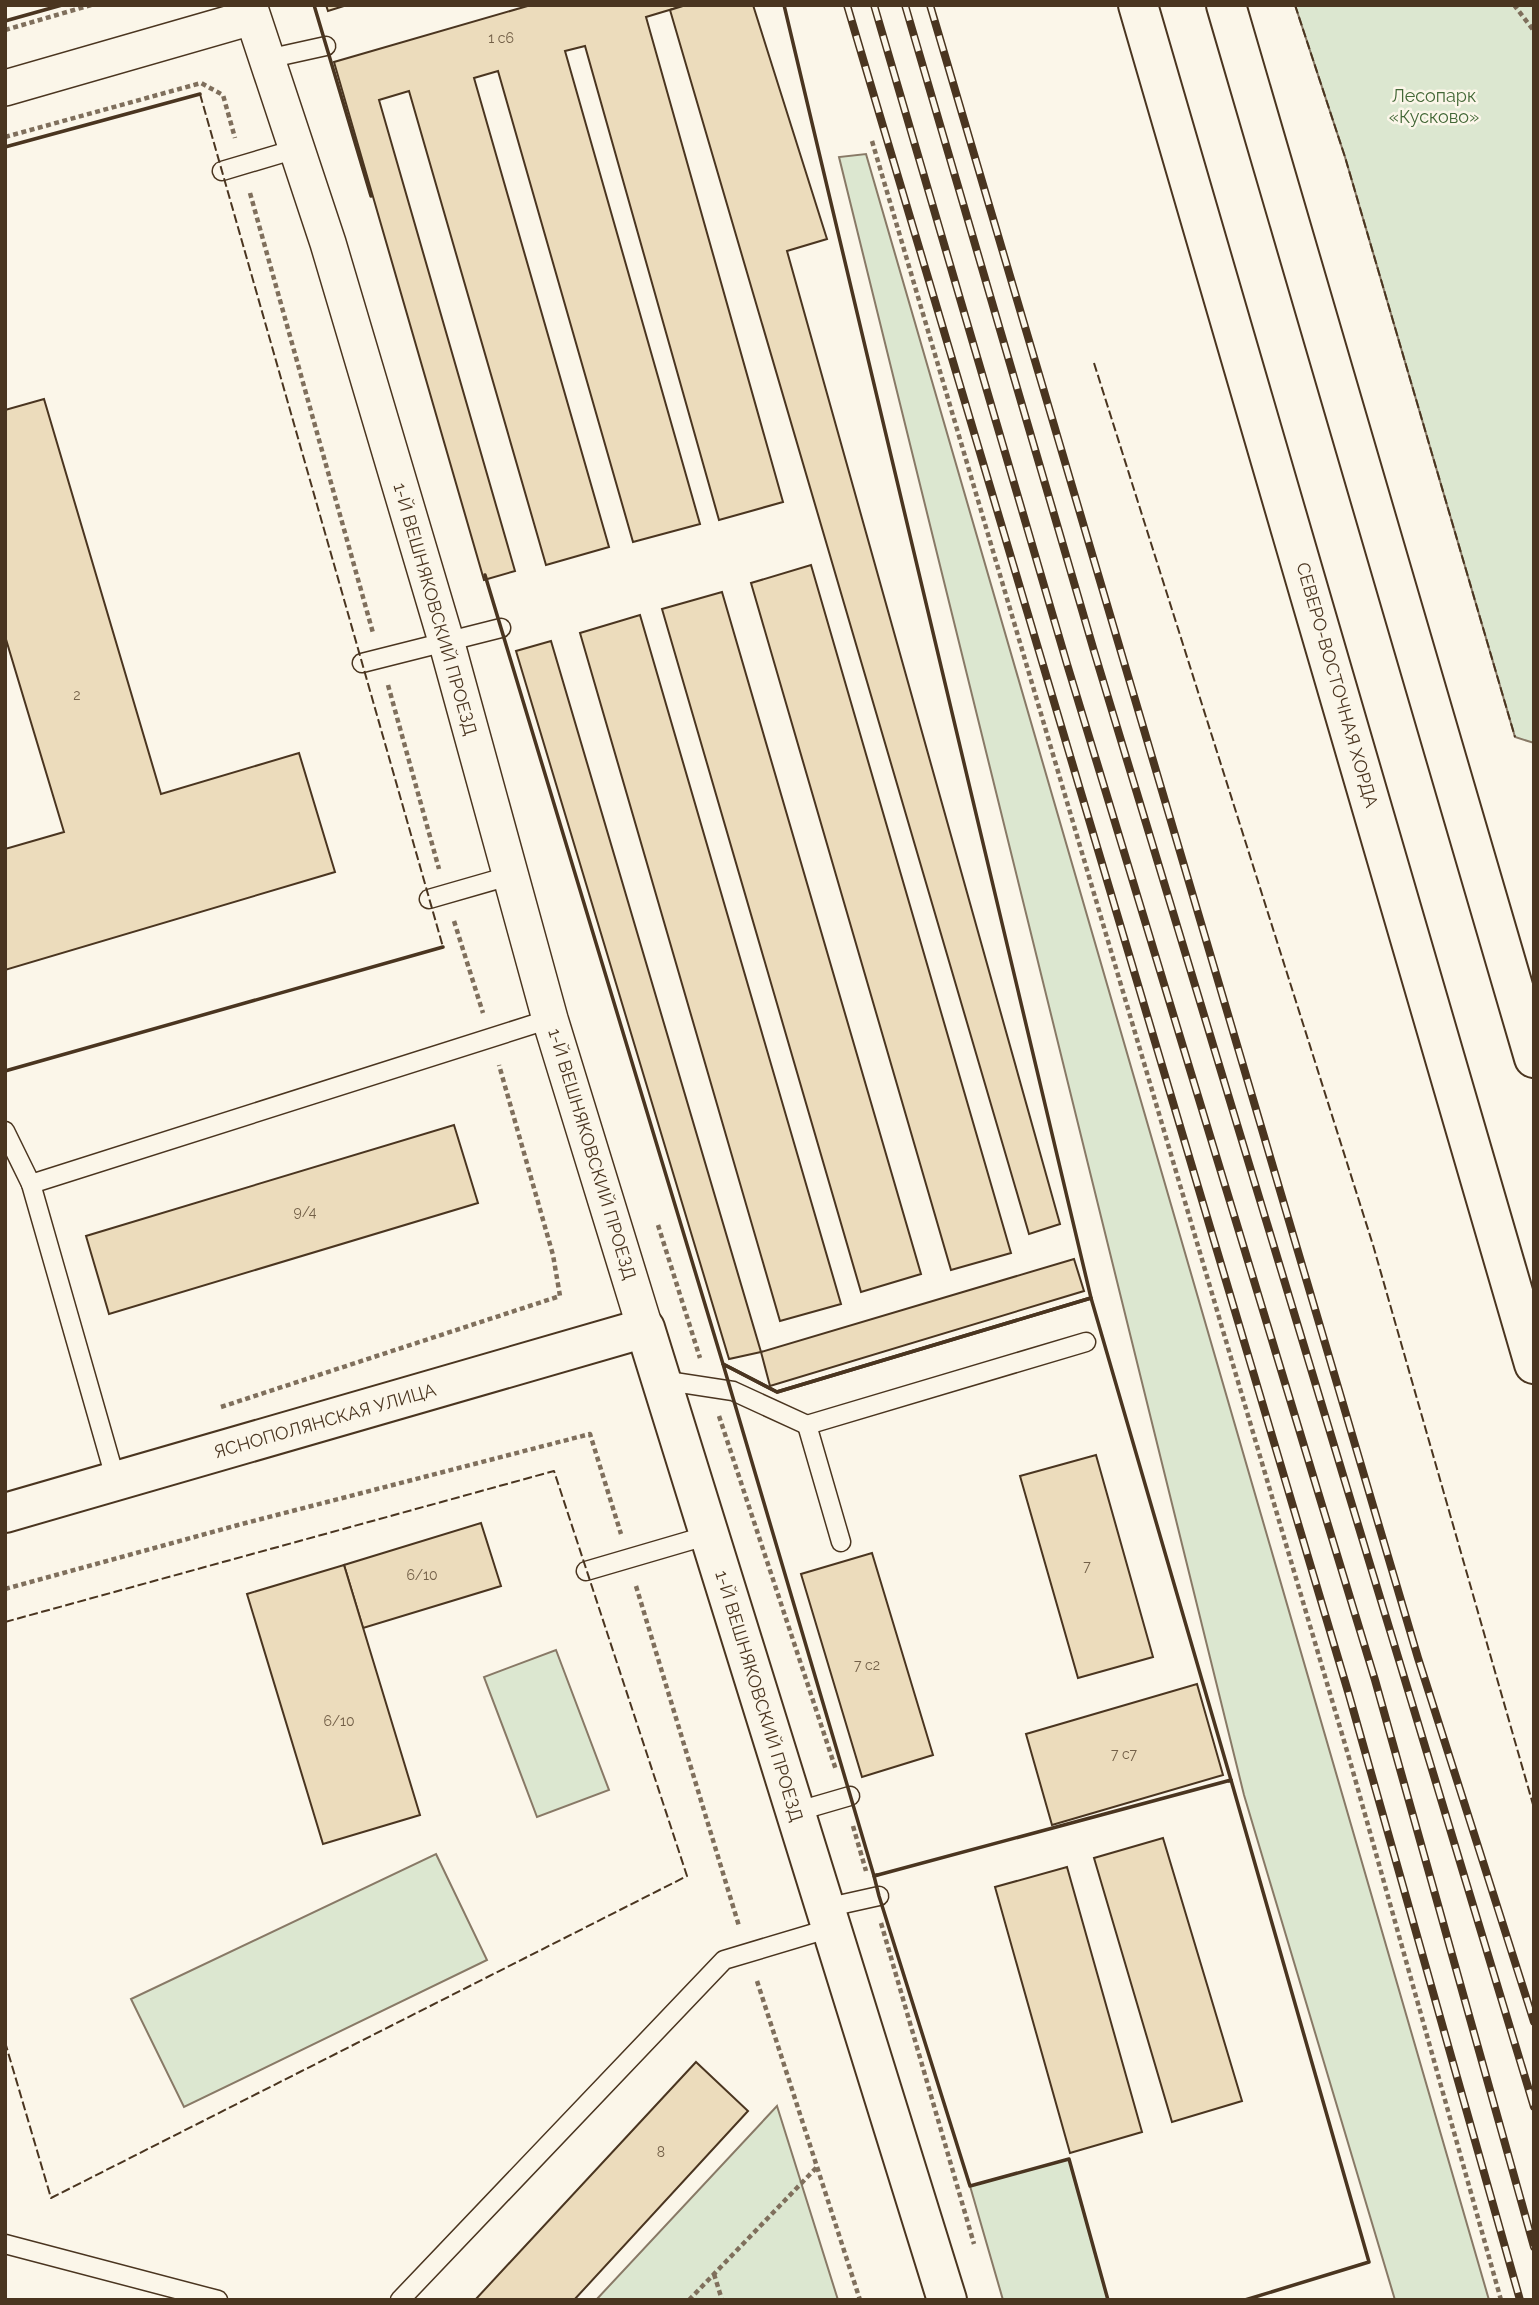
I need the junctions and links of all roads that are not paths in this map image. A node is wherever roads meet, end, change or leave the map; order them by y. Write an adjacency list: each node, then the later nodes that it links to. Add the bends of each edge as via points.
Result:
1 (1138, 5): 20 (main road, СЕВЕРО-ВОСТОЧНАЯ ХОРДА)
2 (1226, 5): 15 (main road)
3 (251, 11): 5 (street, 1-Й ВЕШНЯКОВСКИЙ ПРОЕЗД); 6 (street)
4 (326, 46): 5 (lane)
5 (267, 59): 7 (street, 1-Й ВЕШНЯКОВСКИЙ ПРОЕЗД)
6 (5, 88)
7 (296, 149): 8 (lane); 10 (street, 1-Й ВЕШНЯКОВСКИЙ ПРОЕЗД)
8 (222, 171)
9 (501, 628): 10 (lane)
10 (447, 643): 11 (lane); 12 (street, 1-Й ВЕШНЯКОВСКИЙ ПРОЕЗД)
11 (362, 663)
12 (509, 876): 13 (lane); 14 (street, 1-Й ВЕШНЯКОВСКИЙ ПРОЕЗД)
13 (438, 897)
14 (550, 1019): 17 (lane); 18 (street, 1-Й ВЕШНЯКОВСКИЙ ПРОЕЗД)
15 (1534, 1058)
16 (5, 1131): 17 (lane)
17 (31, 1184): 23 (lane)
18 (645, 1328): 21 (main road, 1-Й ВЕШНЯКОВСКИЙ ПРОЕЗД); 23 (main road, ЯСНОПОЛЯНСКАЯ УЛИЦА)
19 (1086, 1342): 22 (lane)
20 (1534, 1364)
21 (661, 1380): 22 (lane, via 733,1391); 25 (main road, 1-Й ВЕШНЯКОВСКИЙ ПРОЕЗД)
22 (807, 1425): 26 (lane)
23 (116, 1481): 24 (main road, ЯСНОПОЛЯНСКАЯ УЛИЦА)
24 (5, 1513)
25 (709, 1535): 27 (lane); 29 (main road, 1-Й ВЕШНЯКОВСКИЙ ПРОЕЗД)
26 (841, 1542)
27 (586, 1571)
28 (847, 1797): 29 (lane)
29 (795, 1812): 31 (main road, 1-Й ВЕШНЯКОВСКИЙ ПРОЕЗД)
30 (876, 1896): 31 (lane)
31 (828, 1918): 34 (lane, via 724,1959); 35 (main road, 1-Й ВЕШНЯКОВСКИЙ ПРОЕЗД)
32 (5, 2244): 33 (lane)
33 (218, 2300)
34 (400, 2300)
35 (947, 2300)

